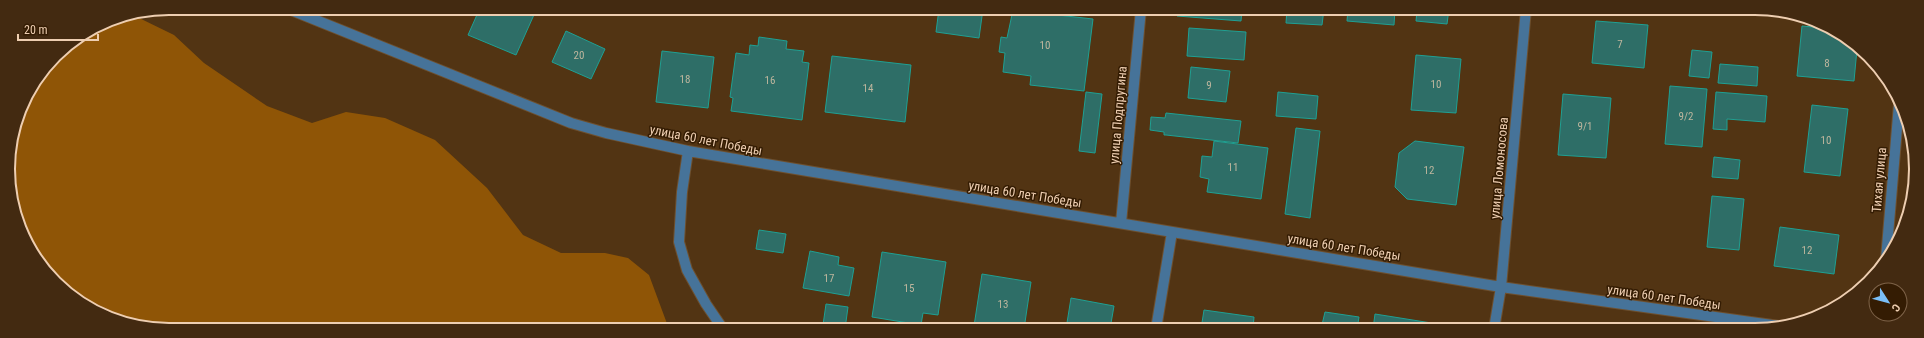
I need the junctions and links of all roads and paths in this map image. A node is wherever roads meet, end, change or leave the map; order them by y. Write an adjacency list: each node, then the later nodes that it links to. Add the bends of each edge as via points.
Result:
1 (303, 15): 5 (street, улица 60 лет Победы, via 571,123)
2 (1140, 15): 6 (street, улица Подпругина)
3 (1525, 15): 9 (street, улица Ломоносова)
4 (1898, 113): 8 (street, Тихая улица)
5 (688, 151): 6 (street, улица 60 лет Победы); 10 (street, via 679,242 687,270)
6 (1121, 223): 7 (street, улица 60 лет Победы)
7 (1172, 232): 9 (street, улица 60 лет Победы); 11 (street)
8 (1887, 248)
9 (1501, 287): 12 (street, улица Ломоносова); 13 (street, улица 60 лет Победы)
10 (719, 323)
11 (1157, 323)
12 (1495, 323)
13 (1759, 323)

